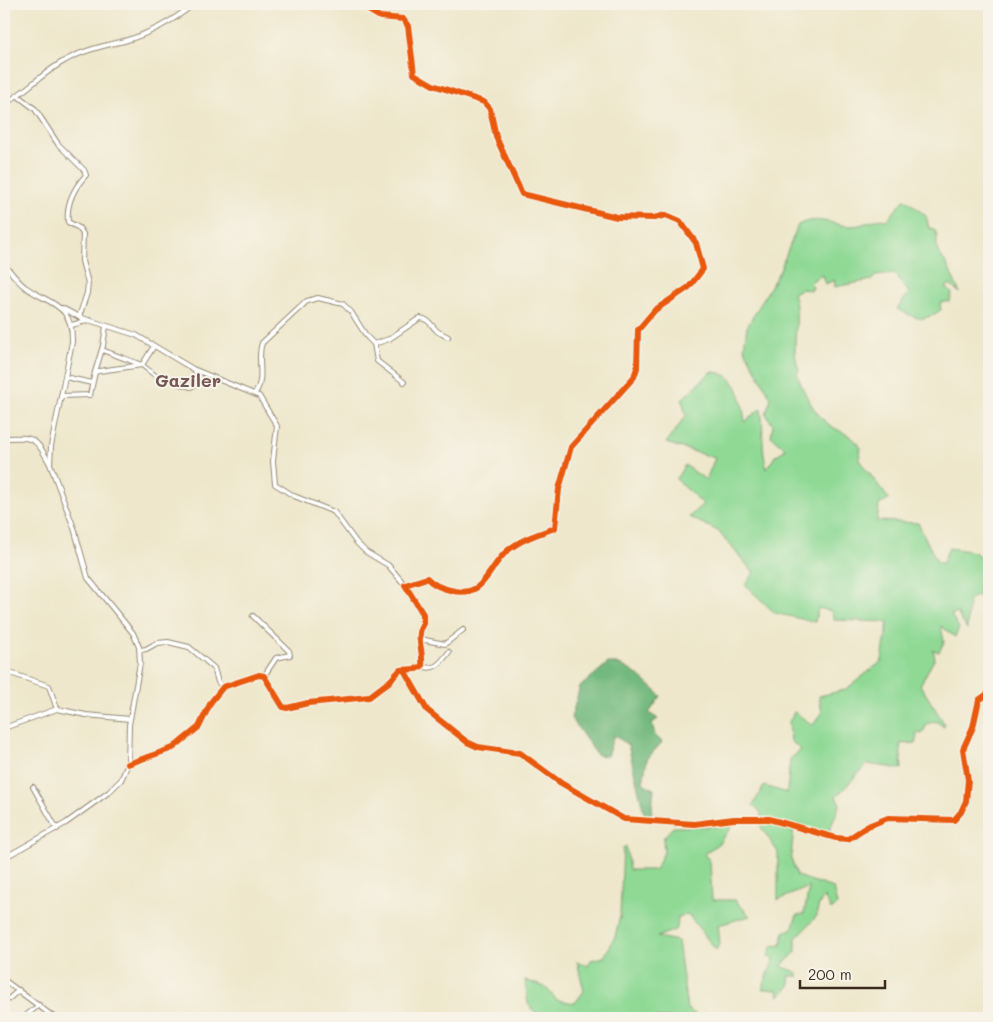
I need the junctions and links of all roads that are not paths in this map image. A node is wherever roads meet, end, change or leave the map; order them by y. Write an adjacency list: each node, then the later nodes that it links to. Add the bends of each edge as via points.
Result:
1 (194, 4): 3 (street, via 154,28 66,60)
2 (362, 4): 25 (street, via 380,16 403,19 408,26 414,74 428,83 484,102 490,109 496,137 522,194 617,217 654,218 666,215 680,221 696,243 703,269 689,287 655,310 638,330 634,377 571,446 555,528 523,540 508,550 494,564 491,575 483,584 472,590 462,593 449,590 432,584 427,578)
3 (18, 96): 4 (street); 7 (street, via 35,109 58,144 86,175 74,189 67,214 68,222 84,234 82,261 88,283)
4 (4, 104)
5 (4, 264): 6 (street, via 24,286)
6 (60, 307): 7 (street); 9 (street)
7 (79, 317): 8 (street)
8 (89, 320): 9 (street); 10 (street)
9 (72, 325): 18 (street)
10 (106, 326): 13 (street); 14 (street)
11 (448, 337): 12 (street, via 420,318 389,339)
12 (374, 344): 19 (street, via 377,361); 21 (street, via 343,304 318,298 307,301 262,343 258,353 260,379)
13 (154, 346): 15 (street); 16 (street)
14 (102, 350): 15 (street); 17 (street)
15 (142, 365): 16 (street, via 157,377 187,387 199,382 200,377); 17 (street)
16 (193, 369): 21 (street)
17 (95, 372): 20 (street)
18 (65, 377): 20 (street); 22 (street)
19 (404, 382)
20 (92, 383): 22 (street, via 90,395)
21 (255, 393): 25 (street, via 277,426 273,461 275,484 294,496 334,512 356,542 388,565)
22 (61, 396): 24 (street)
23 (4, 438): 24 (street, via 37,441)
24 (50, 464): 29 (street, via 74,528 88,578 133,633)
25 (405, 585): 28 (street, via 423,614)
26 (253, 616): 34 (street, via 290,655 276,658)
27 (462, 630): 28 (street, via 445,644)
28 (420, 639): 31 (street)
29 (140, 650): 35 (street, via 168,642 190,647 214,668); 38 (street)
30 (449, 652): 31 (street, via 440,664 432,668)
31 (422, 666): 32 (street)
32 (404, 670): 34 (street, via 369,697 287,708 282,707); 36 (street, via 427,710 467,742 478,748 520,752 561,783 624,819 694,824 769,819 814,833 848,839 888,818 954,820 966,801 968,780 963,749 980,700)
33 (4, 671): 37 (street, via 49,686)
34 (264, 676): 35 (street)
35 (223, 687): 40 (street, via 211,702 199,728 173,748)
36 (989, 693)
37 (57, 710): 38 (street); 39 (street)
38 (130, 719): 40 (street)
39 (4, 728)
40 (128, 764): 42 (street, via 121,780 109,792)
41 (33, 787): 42 (street)
42 (57, 828): 43 (street)
43 (4, 858)
44 (4, 980): 45 (street)
45 (18, 990): 46 (street); 47 (street)
46 (4, 1003)
47 (39, 1005): 48 (street); 49 (street)
48 (23, 1018)
49 (55, 1018)

